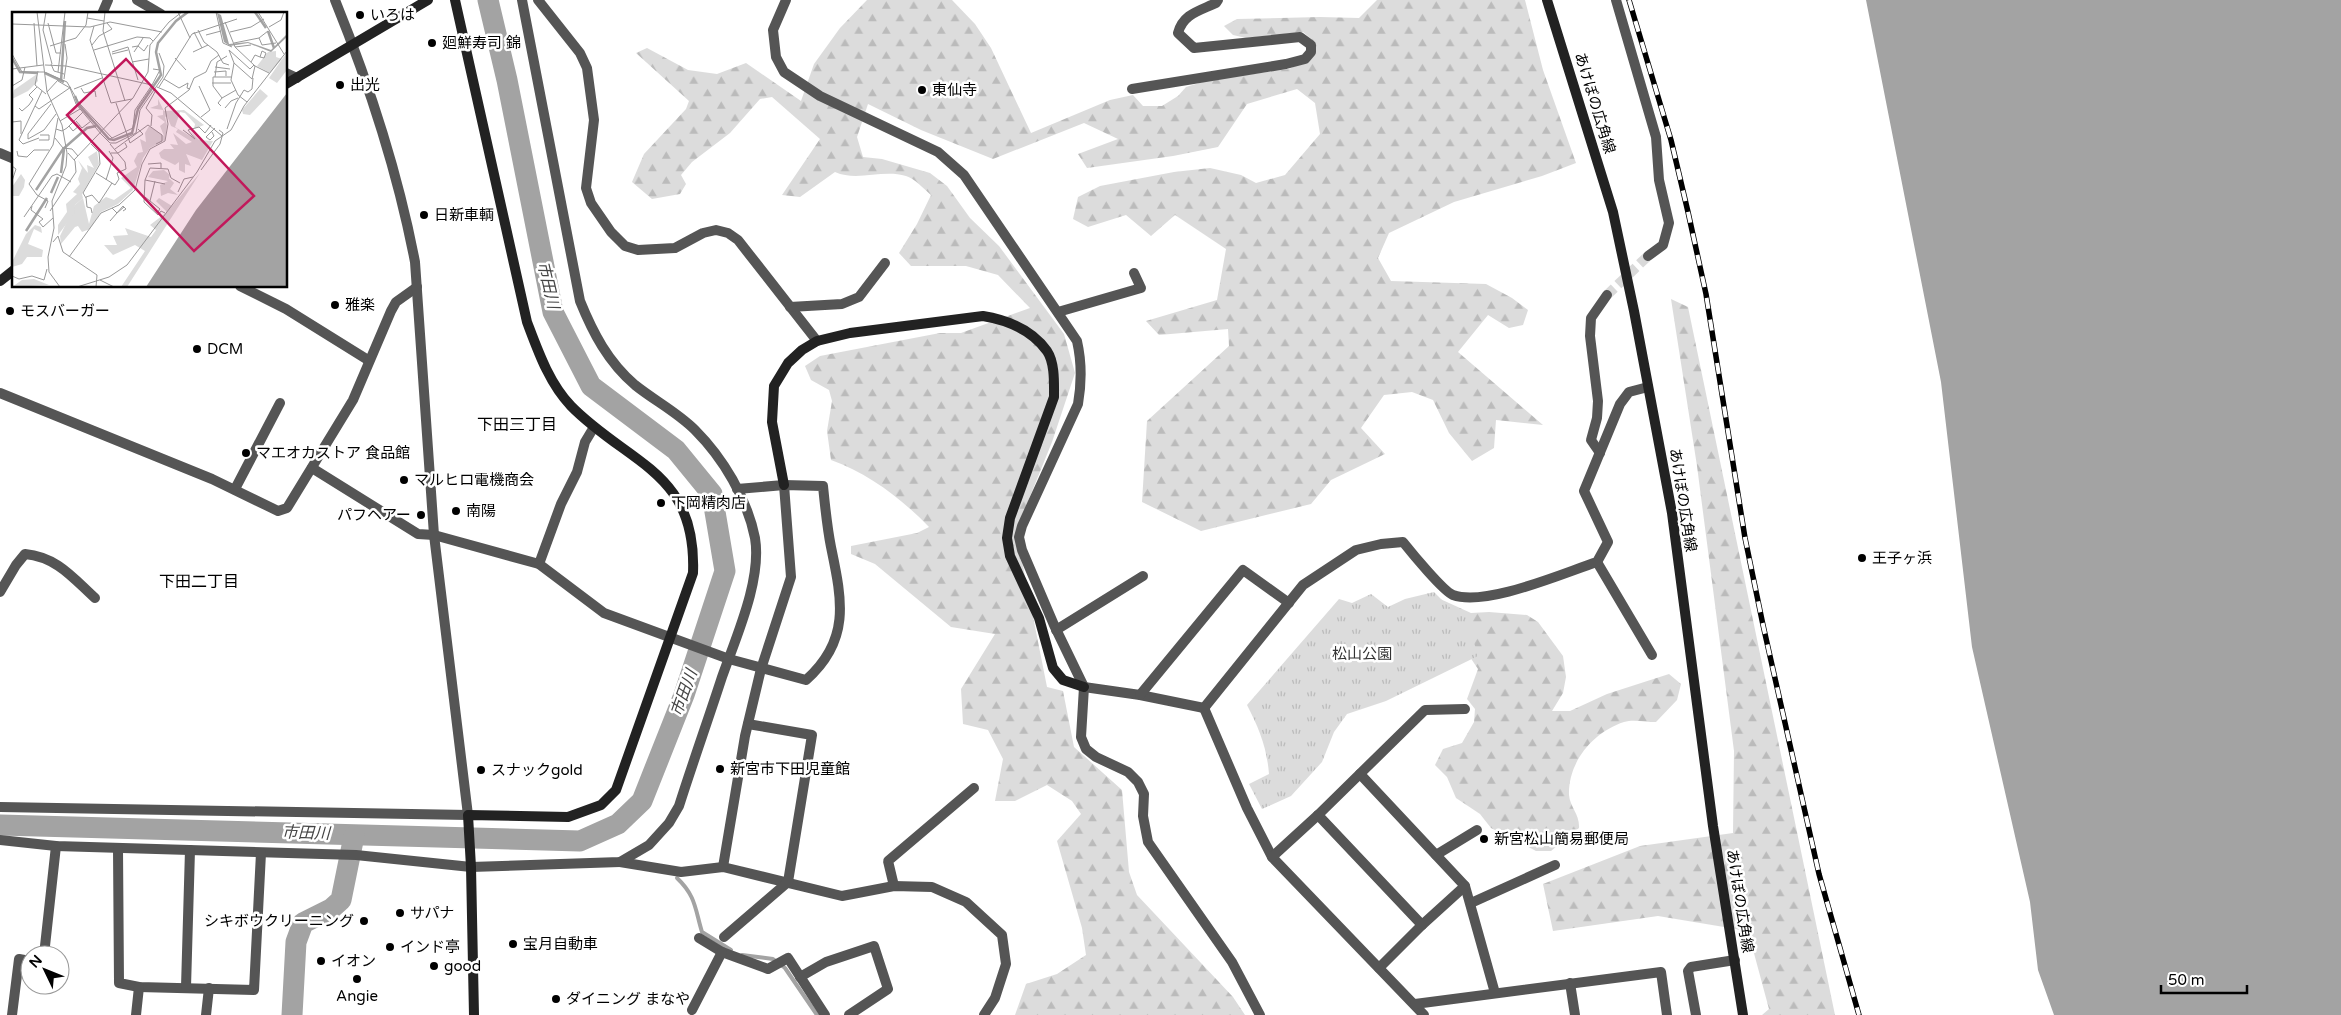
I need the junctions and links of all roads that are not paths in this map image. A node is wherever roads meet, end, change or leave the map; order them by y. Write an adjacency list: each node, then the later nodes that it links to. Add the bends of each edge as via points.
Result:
1 (108, 0): 12 (street)
2 (137, 0): 13 (street)
3 (335, 0): 14 (street)
4 (428, 0): 14 (street)
5 (455, 0): 36 (street, via 527,322 554,383)
6 (522, 0): 41 (street, via 580,301 590,325 617,367 636,385 676,412 713,449)
7 (538, 0): 29 (street, via 580,53 587,68 594,120 586,188 591,203 611,232 625,246 638,250 675,248 716,230 728,233 738,240)
8 (786, 0): 30 (street, via 772,30 776,57 784,72 820,96 938,152 952,164 964,176)
9 (1218, 0): 18 (street, via 1187,16 1181,23 1178,33 1194,48 1300,37 1311,45 1311,52 1305,59 1286,64)
10 (1547, 0): 33 (street, あけぼの広角線, via 1614,212)
11 (1616, 0): 21 (street, via 1656,137 1659,180 1669,223 1664,244)
12 (103, 12)
13 (158, 12)
14 (353, 45): 16 (street); 26 (street, via 407,221)
15 (288, 74): 16 (street)
16 (297, 78): 17 (street)
17 (288, 83)
18 (1132, 89)
19 (0, 154): 20 (street)
20 (12, 158)
21 (1648, 256)
22 (885, 263): 29 (street, via 859,297 842,304)
23 (12, 272): 25 (street)
24 (1134, 273): 30 (street, via 1141,288)
25 (0, 281)
26 (417, 287): 32 (street, via 396,302); 42 (street)
27 (244, 288): 32 (street, via 286,309)
28 (1607, 295): 37 (street, via 1591,318 1590,336 1598,402 1591,440)
29 (790, 307): 31 (street)
30 (1058, 312): 49 (street, via 1078,341 1082,384 1078,404 1019,537)
31 (817, 341): 39 (street, via 788,363 774,386 772,422); 54 (street, via 850,333 983,316 1005,320 1021,328 1048,352 1054,376 1054,397 1010,518 1007,538 1010,556 1039,618 1054,668 1063,680)
32 (368, 360): 38 (street, via 353,400)
33 (1648, 387): 37 (street, via 1625,396); 86 (street, あけぼの広角線, via 1672,513)
34 (0, 393): 40 (street)
35 (280, 403): 40 (street)
36 (594, 427): 44 (street, via 585,442); 50 (street, via 658,474 674,495 690,527 693,572)
37 (1600, 453): 43 (street, via 1584,491 1608,542)
38 (312, 468): 40 (street, via 286,508 278,511); 42 (street, via 418,534)
39 (784, 485): 41 (street); 53 (street, via 791,577); 53 (street, via 822,486 840,587 841,614 832,647 821,666 806,680)
40 (235, 489)
41 (737, 490): 52 (street, via 755,539 755,562 752,588)
42 (434, 535): 44 (street); 62 (street)
43 (1597, 562): 48 (street, via 1496,596 1471,598 1451,595 1403,542 1381,544 1356,550 1303,585); 51 (street)
44 (539, 564): 50 (street, via 604,613)
45 (1143, 576): 49 (street)
46 (0, 592): 47 (street, via 26,554 41,555 60,567)
47 (95, 598)
48 (1289, 603): 55 (street, via 1243,570); 56 (street)
49 (1056, 630): 54 (street)
50 (670, 638): 52 (street); 62 (street, via 616,790 601,805 568,817)
51 (1652, 655)
52 (728, 659): 53 (street); 73 (street, via 679,806 649,845)
53 (762, 669): 58 (street)
54 (1084, 687): 55 (street); 103 (street, via 1081,737 1086,748 1096,757 1128,772 1138,782 1144,794 1143,816 1148,842 1232,962)
55 (1140, 695): 56 (street)
56 (1204, 708): 71 (street)
57 (1464, 709): 59 (street, via 1424,710)
58 (748, 724): 75 (street); 76 (street, via 812,735)
59 (1360, 774): 63 (street); 70 (street)
60 (974, 788): 77 (street, via 888,860)
61 (0, 807): 62 (street)
62 (468, 816): 72 (street)
63 (1318, 816): 71 (street); 80 (street)
64 (1477, 830): 70 (street)
65 (0, 840): 66 (street)
66 (56, 846): 67 (street); 83 (street)
67 (118, 849): 68 (street); 90 (street, via 119,984)
68 (190, 850): 69 (street); 91 (street)
69 (261, 853): 72 (street, via 344,854); 92 (street, via 254,990)
70 (1436, 855): 78 (street)
71 (1272, 857): 87 (street)
72 (470, 862): 73 (street); 99 (street)
73 (620, 862): 75 (street, via 681,872)
74 (1555, 865): 79 (street)
75 (723, 867): 76 (street)
76 (788, 882): 77 (street, via 842,896); 81 (street)
77 (894, 886): 102 (street, via 932,887 966,902 1002,935 1006,964 995,998)
78 (1465, 886): 79 (street); 80 (street)
79 (1471, 903): 93 (street)
80 (1422, 925): 87 (street)
81 (724, 937)
82 (699, 938): 84 (street)
83 (45, 945)
84 (722, 952): 88 (street, via 768,969 788,958); 95 (street)
85 (20, 959): 96 (street)
86 (1734, 960): 107 (street, via 1691,967 1688,971); 108 (street, あけぼの広角線)
87 (1379, 968): 94 (street)
88 (800, 977): 100 (street); 101 (street, via 826,962 874,946 888,989)
89 (1570, 983): 93 (street); 105 (street); 106 (street, via 1660,972)
90 (139, 987): 91 (street); 97 (street)
91 (186, 987): 92 (street)
92 (208, 988): 98 (street)
93 (1495, 993): 94 (street)
94 (1415, 1004): 104 (street)
95 (692, 1010)
96 (12, 1015)
97 (136, 1015)
98 (206, 1015)
99 (474, 1015)
100 (826, 1015)
101 (849, 1015)
102 (984, 1015)
103 (1260, 1015)
104 (1424, 1015)
105 (1574, 1015)
106 (1667, 1015)
107 (1696, 1015)
108 (1743, 1015)

